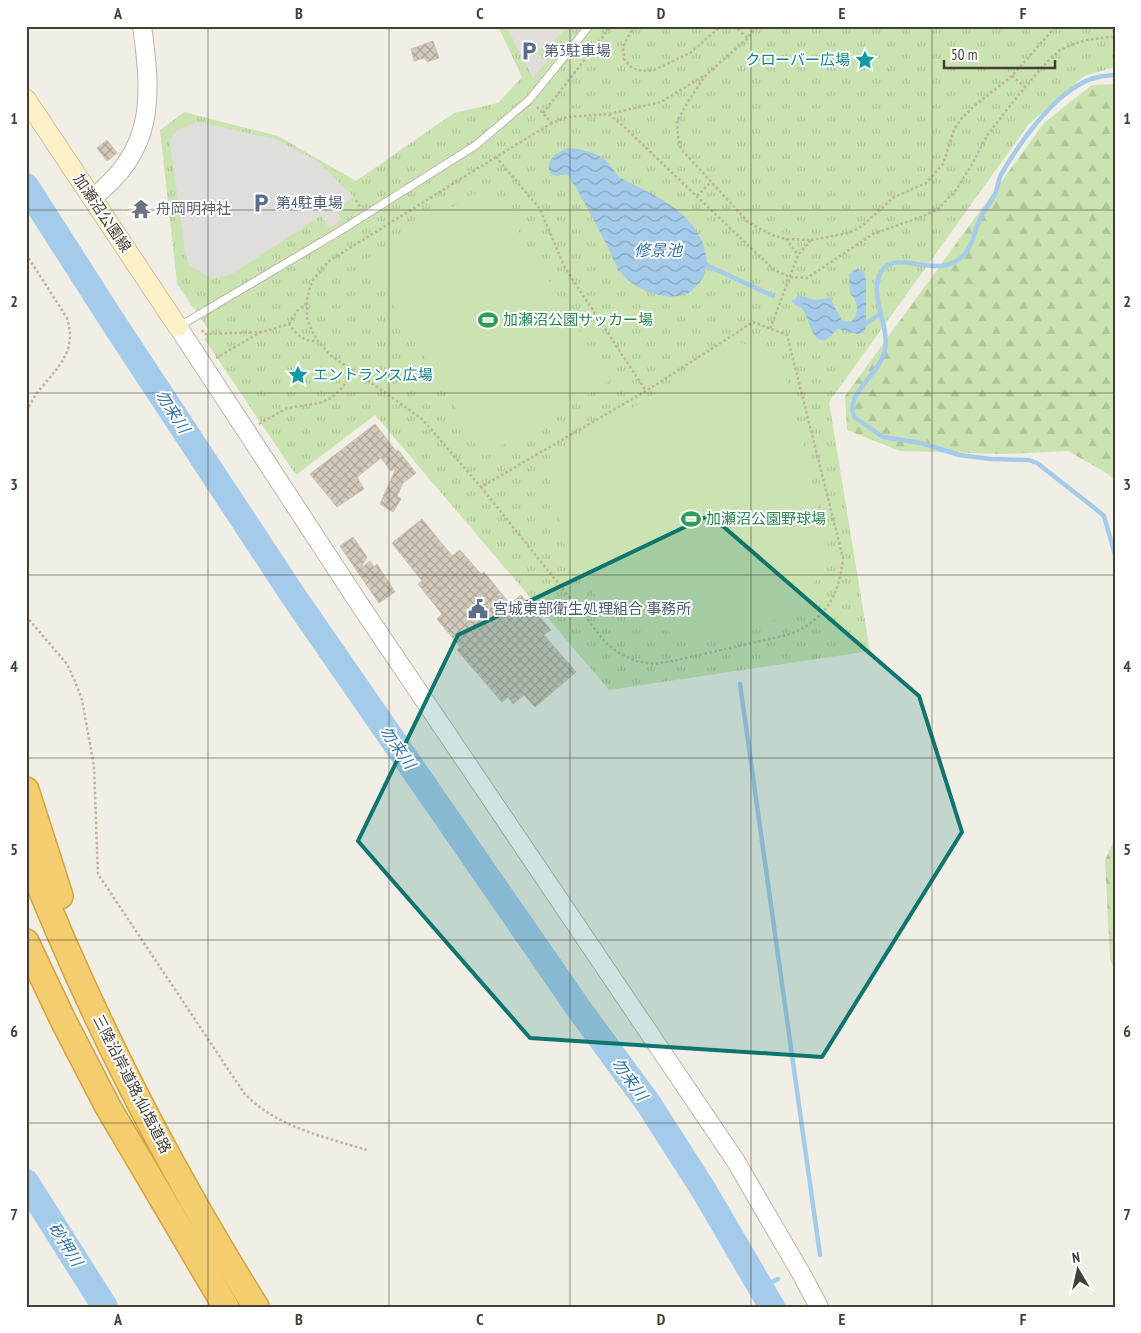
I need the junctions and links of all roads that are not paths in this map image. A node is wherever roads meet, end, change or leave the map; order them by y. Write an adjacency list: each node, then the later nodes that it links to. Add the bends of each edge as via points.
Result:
1 (142, 26): 4 (street, via 148,103 144,126 133,155 112,182)
2 (588, 26): 5 (lane, via 530,99 476,145)
3 (26, 99): 4 (main road, 加瀬沼公園線)
4 (92, 198): 5 (main road, 加瀬沼公園線)
5 (178, 327): 12 (street, via 362,608 735,1160)
6 (26, 790): 9 (highway, via 65,912 94,986)
7 (26, 852): 9 (highway, 三陸沿岸道路;仙塩道路, via 86,994)
8 (26, 942): 10 (highway, 三陸沿岸道路;仙塩道路, via 108,1107)
9 (186, 1187): 11 (highway, 三陸沿岸道路;仙塩道路)
10 (226, 1307)
11 (256, 1307)
12 (819, 1307)

